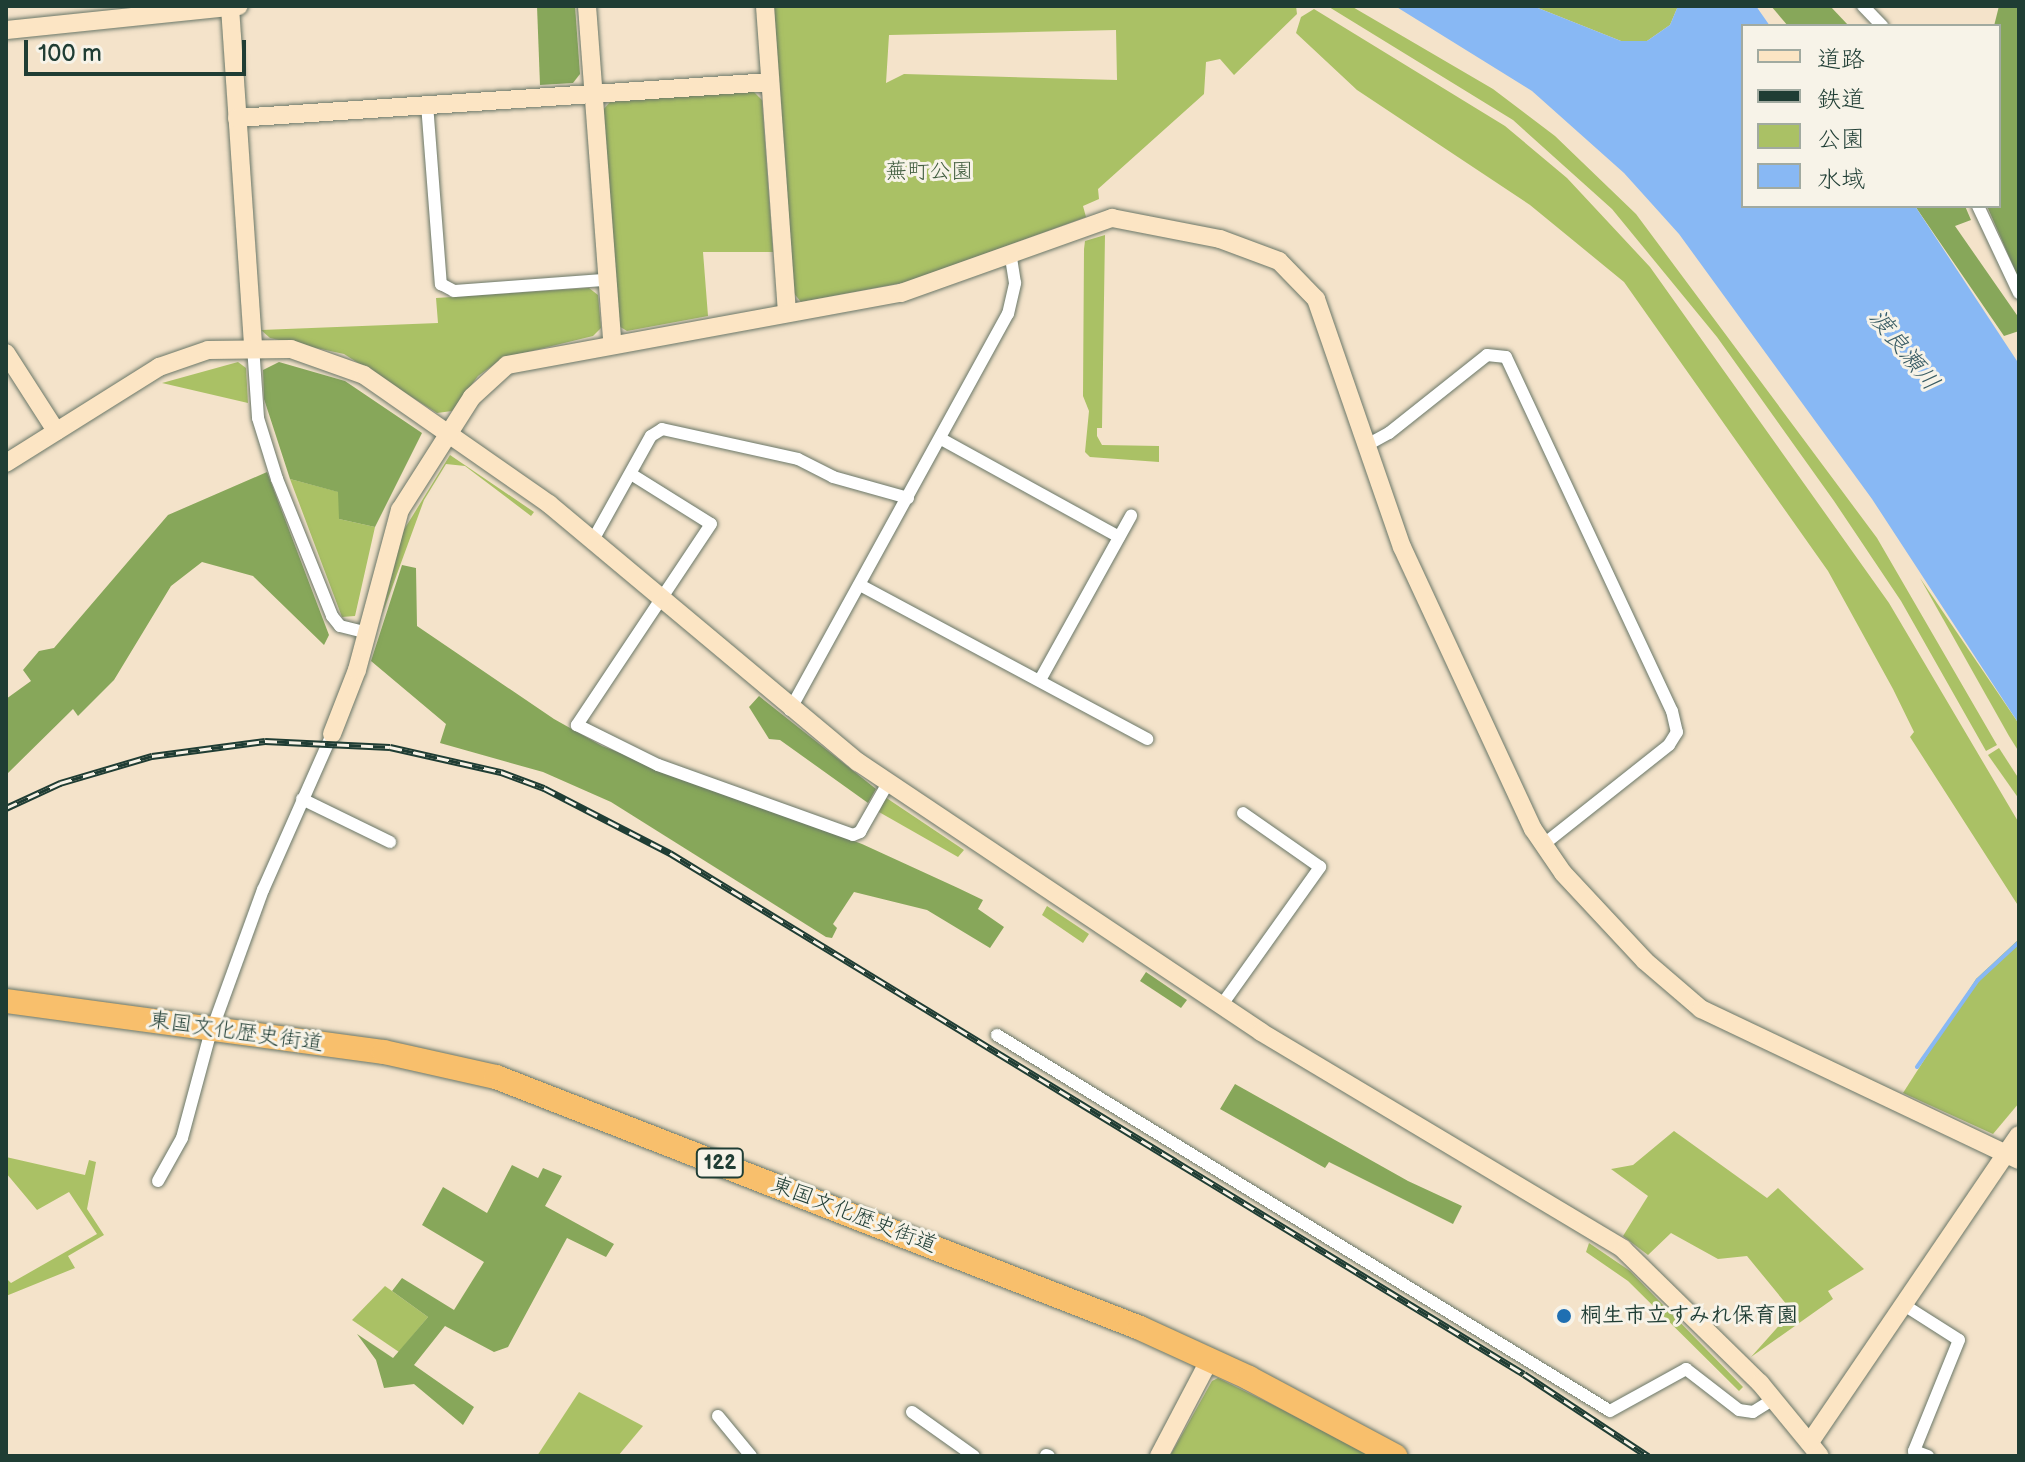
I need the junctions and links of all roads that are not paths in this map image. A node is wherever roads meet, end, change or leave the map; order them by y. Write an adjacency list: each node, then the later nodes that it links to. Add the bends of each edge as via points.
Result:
1 (587, 6): 8 (street)
2 (765, 6): 7 (street)
3 (1863, 6): 5 (street)
4 (236, 7): 6 (street); 10 (street)
5 (1880, 24)
6 (6, 30)
7 (770, 82): 8 (street); 15 (street)
8 (593, 94): 9 (street); 13 (street)
9 (427, 104): 10 (street); 13 (street, via 441,284 454,291)
10 (237, 118): 17 (street)
11 (1979, 208): 14 (street)
12 (1011, 257): 15 (street, via 901,293); 21 (street, via 1015,283 1008,314); 22 (street, via 1118,217 1267,254 1291,269 1316,299)
13 (604, 280): 16 (street)
14 (2019, 293)
15 (787, 312): 16 (street)
16 (612, 342): 20 (street, via 507,365 484,383)
17 (253, 346): 19 (street, via 208,350 159,367); 20 (street, via 291,349 342,364); 31 (street, via 258,418 277,479 332,616 340,626)
18 (6, 353): 19 (street)
19 (56, 431): 23 (street)
20 (447, 432): 28 (street); 31 (street, via 400,510)
21 (941, 439): 25 (street); 27 (street)
22 (1367, 445): 40 (street, via 1414,574); 40 (street, via 1487,355 1506,357 1672,711 1677,732 1669,745)
23 (6, 463)
24 (631, 474): 25 (street, via 651,436 662,429 798,459 833,477); 28 (street); 30 (street, via 711,524)
25 (908, 498): 29 (street)
26 (1131, 516): 27 (street)
27 (1119, 537): 32 (street)
28 (593, 540): 30 (street)
29 (860, 585): 32 (street); 33 (street)
30 (663, 599): 33 (street); 36 (street, via 577,725 658,765 853,835 860,832)
31 (368, 633): 34 (street)
32 (1040, 680): 35 (street)
33 (790, 710): 36 (street)
34 (332, 734): 37 (street)
35 (1147, 739)
36 (888, 783): 42 (street)
37 (302, 799): 39 (street); 43 (street)
38 (1243, 813): 42 (street, via 1320,867)
39 (390, 842)
40 (1543, 845): 46 (street, via 1645,961 1701,1009)
41 (6, 1001): 43 (highway, 東国文化歴史街道 / 122)
42 (1221, 1006): 50 (street, via 1623,1249)
43 (213, 1029): 47 (street, via 182,1138); 49 (highway, 東国文化歴史街道 / 122, via 417,1057 496,1077 1062,1296)
44 (997, 1035): 50 (street, via 1610,1411 1686,1369 1739,1410 1753,1412)
45 (2019, 1135): 46 (street)
46 (2013, 1156): 48 (street)
47 (158, 1181)
48 (1904, 1305): 53 (street); 58 (street, via 1959,1340 1914,1451)
49 (1210, 1359): 56 (street); 57 (highway, 東国文化歴史街道 / 122)
50 (1774, 1399): 53 (street)
51 (912, 1412): 55 (street)
52 (718, 1416): 54 (street)
53 (1815, 1449)
54 (751, 1456)
55 (974, 1456)
56 (1159, 1456)
57 (1395, 1456)
58 (1928, 1456)

